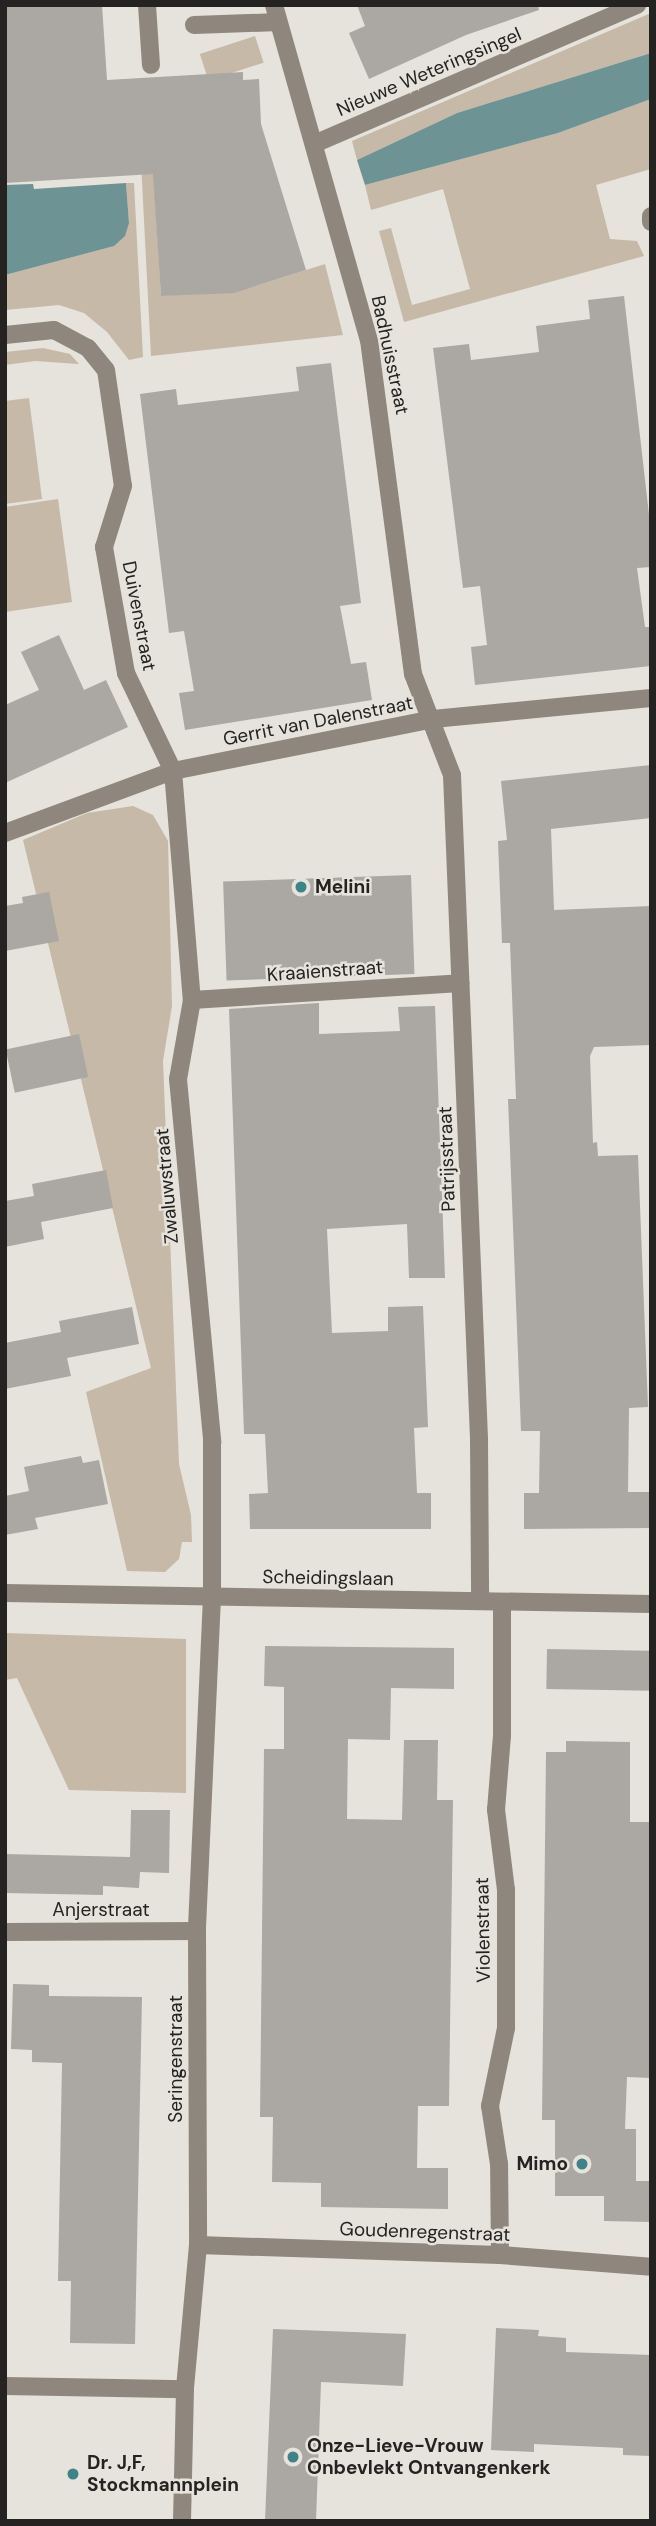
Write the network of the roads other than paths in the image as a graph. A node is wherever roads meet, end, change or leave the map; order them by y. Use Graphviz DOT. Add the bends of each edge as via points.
graph roads {
  1 [pos="147,5"];
  2 [pos="637,5"];
  3 [pos="276,14"];
  4 [pos="194,25"];
  5 [pos="151,65"];
  6 [pos="314,144"];
  7 [pos="650,216"];
  8 [pos="651,222"];
  9 [pos="5,335"];
  10 [pos="651,698"];
  11 [pos="433,719"];
  12 [pos="173,771"];
  13 [pos="5,834"];
  14 [pos="460,983"];
  15 [pos="192,1000"];
  16 [pos="5,1593"];
  17 [pos="212,1598"];
  18 [pos="480,1601"];
  19 [pos="502,1602"];
  20 [pos="651,1604"];
  21 [pos="197,1931"];
  22 [pos="5,1932"];
  23 [pos="198,2245"];
  24 [pos="500,2256"];
  25 [pos="651,2267"];
  26 [pos="5,2386"];
  27 [pos="186,2389"];
  28 [pos="182,2521"];
  1 -- 5 [label="street"];
  2 -- 6 [label="street, Nieuwe Weteringsingel"];
  3 -- 4 [label="street"];
  3 -- 6 [label="street, Badhuisstraat"];
  6 -- 11 [label="street, Badhuisstraat" via="369,340 413,674"];
  7 -- 8 [label="street"];
  9 -- 12 [label="street, Duivenstraat" via="54,330 88,348 106,370 123,486 104,547 126,673"];
  10 -- 11 [label="street, Gerrit van Dalenstraat"];
  11 -- 12 [label="street, Gerrit van Dalenstraat"];
  11 -- 14 [label="street, Patrijsstraat" via="452,775"];
  12 -- 13 [label="street, Gerrit van Dalenstraat"];
  12 -- 15 [label="street, Zwaluwstraat"];
  14 -- 15 [label="street, Kraaienstraat"];
  14 -- 18 [label="street, Patrijsstraat" via="479,1439"];
  15 -- 17 [label="street, Zwaluwstraat" via="178,1079 212,1442"];
  16 -- 17 [label="street, Scheidingslaan"];
  17 -- 18 [label="street, Scheidingslaan"];
  17 -- 21 [label="street, Seringenstraat"];
  18 -- 19 [label="street, Scheidingslaan"];
  19 -- 20 [label="street, Scheidingslaan"];
  19 -- 24 [label="street, Violenstraat" via="502,1735 496,1810 506,1890 506,2028 490,2106 499,2164"];
  21 -- 22 [label="street, Anjerstraat"];
  21 -- 23 [label="street, Seringenstraat"];
  23 -- 24 [label="street, Goudenregenstraat"];
  23 -- 27 [label="street, Seringenstraat"];
  24 -- 25 [label="street, Goudenregenstraat"];
  26 -- 27 [label="street"];
  27 -- 28 [label="street, Seringenstraat"];
}
